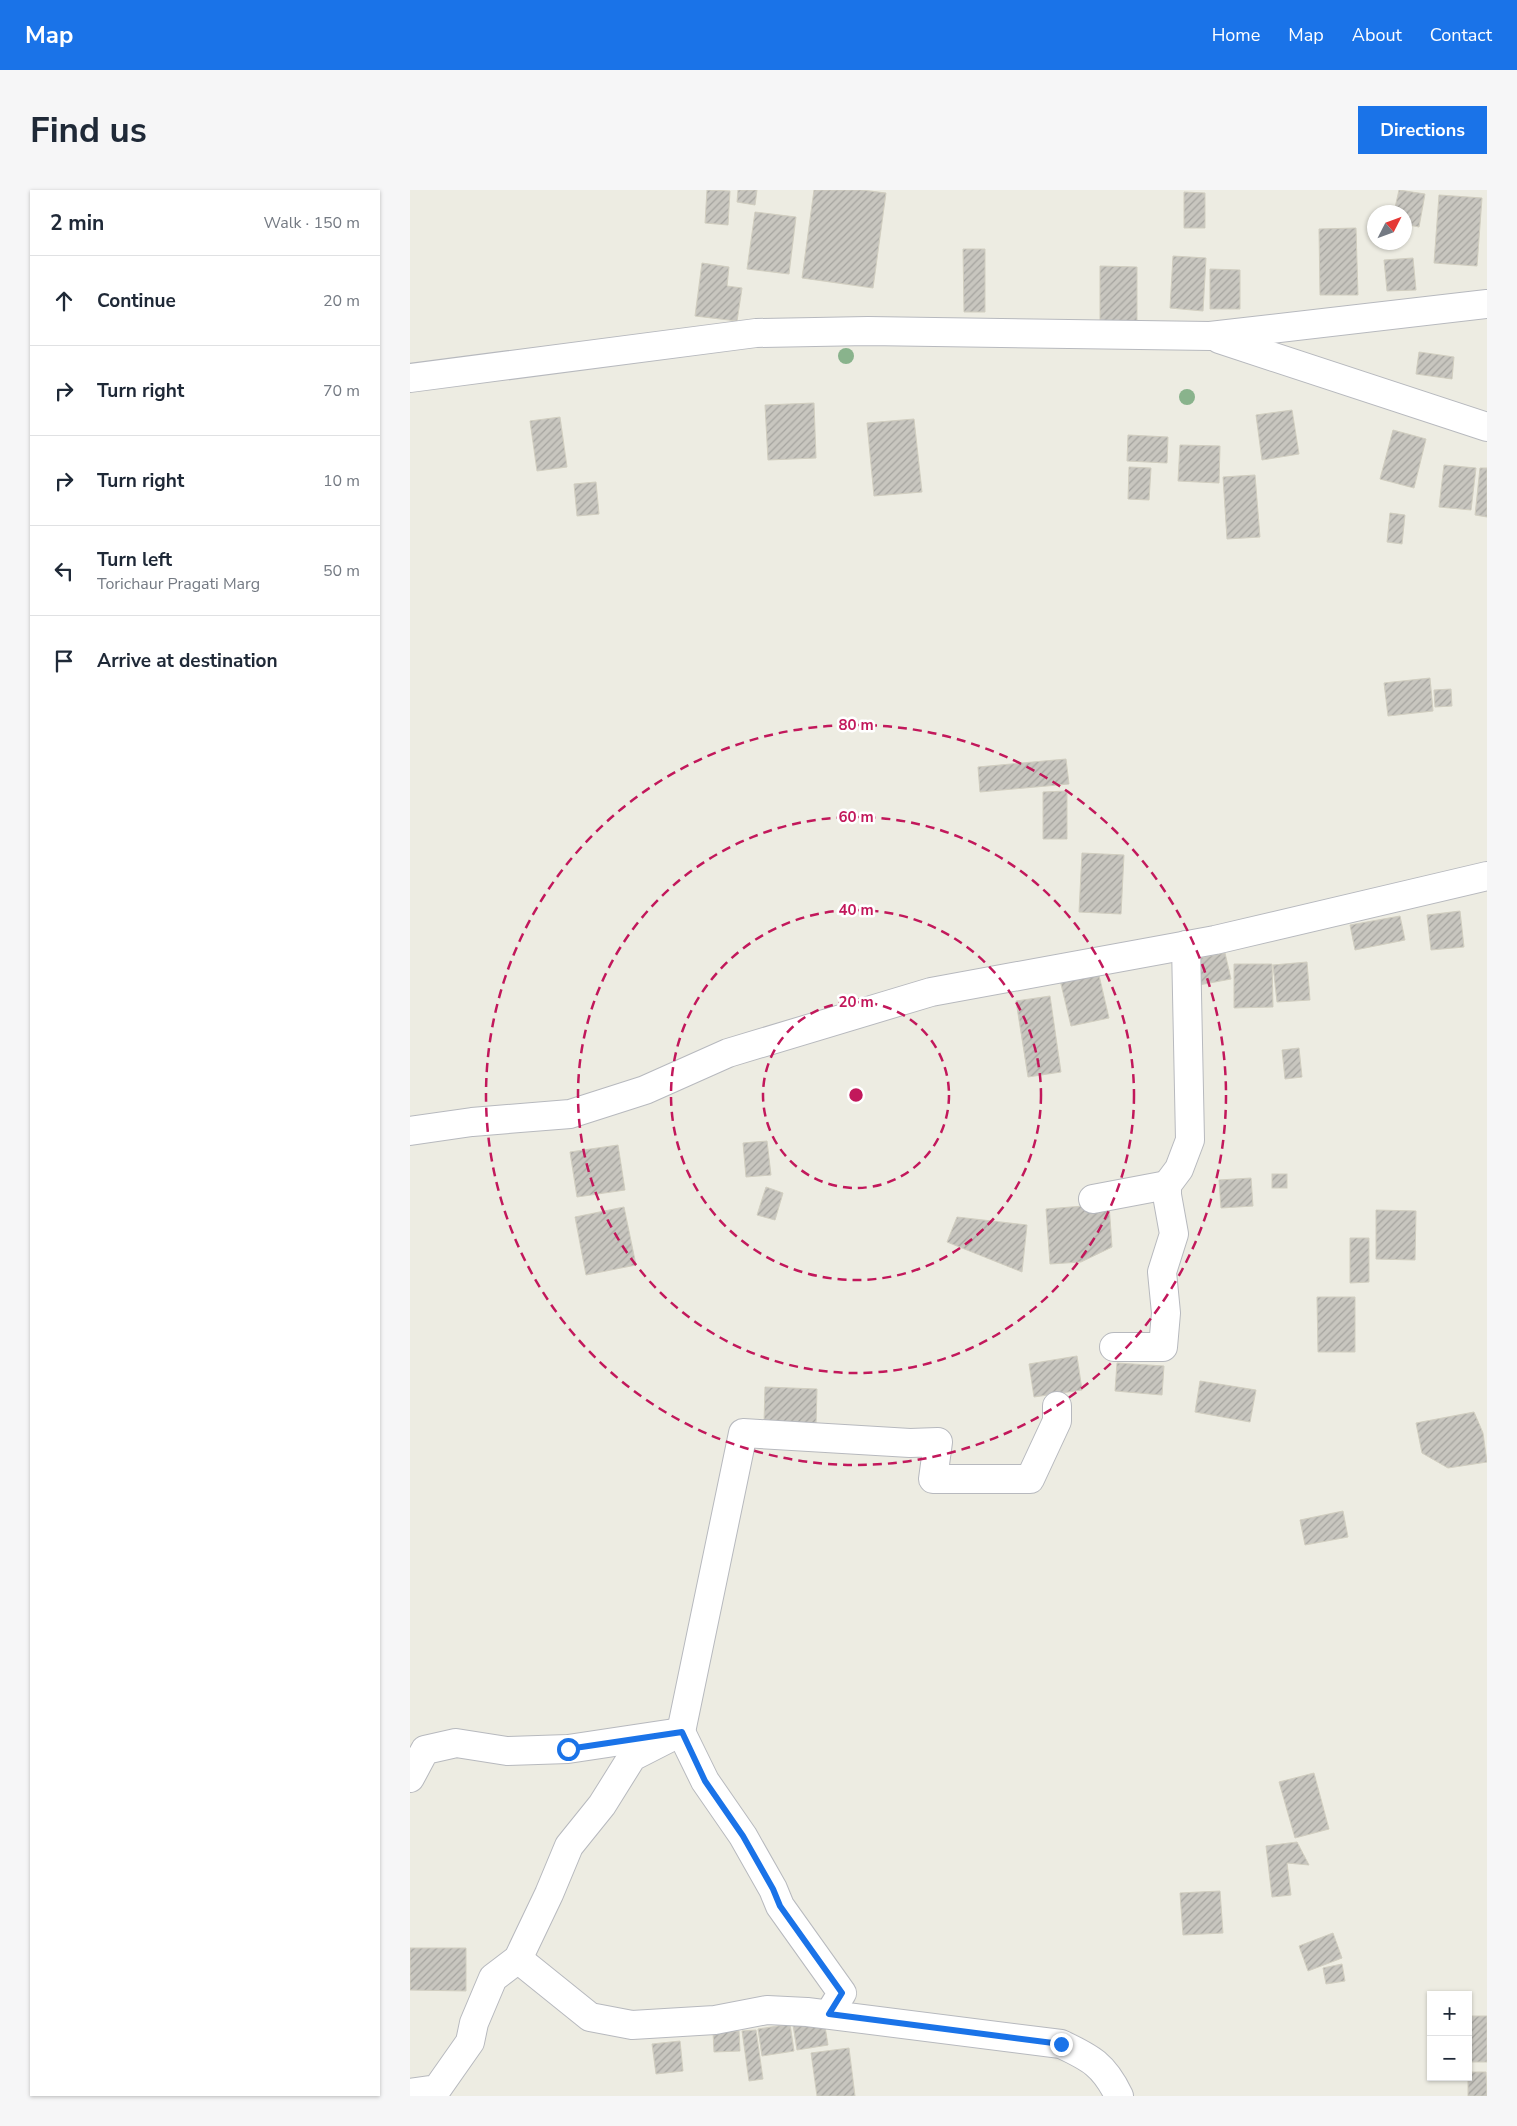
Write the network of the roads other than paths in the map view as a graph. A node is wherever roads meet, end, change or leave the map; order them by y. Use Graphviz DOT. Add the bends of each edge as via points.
graph roads {
  1 [pos="1487,304"];
  2 [pos="1210,336"];
  3 [pos="410,378"];
  4 [pos="1487,427"];
  5 [pos="1487,876"];
  6 [pos="1186,945"];
  7 [pos="410,1131"];
  8 [pos="1167,1185"];
  9 [pos="1093,1199"];
  10 [pos="1114,1347"];
  11 [pos="1056,1406"];
  12 [pos="682,1732"];
  13 [pos="410,1778"];
  14 [pos="518,1959"];
  15 [pos="829,2014"];
  16 [pos="410,2093"];
  17 [pos="1119,2096"];
  1 -- 2 [label="street"];
  2 -- 3 [label="street" via="868,331 756,333"];
  2 -- 4 [label="street"];
  5 -- 6 [label="street"];
  6 -- 7 [label="street" via="932,992 728,1053 645,1090 570,1114"];
  6 -- 8 [label="street" via="1190,1140 1179,1168"];
  8 -- 9 [label="street"];
  8 -- 10 [label="street" via="1174,1234 1162,1272 1166,1313 1163,1347"];
  11 -- 12 [label="street" via="1057,1421 1030,1479 933,1479 938,1442 743,1433"];
  12 -- 13 [label="street" via="568,1749 507,1751 456,1743 425,1750"];
  12 -- 14 [label="street" via="632,1757 602,1805 569,1846"];
  12 -- 15 [label="street" via="705,1781 743,1836 780,1906 842,1993"];
  14 -- 15 [label="street" via="590,2017 632,2025 715,2020 767,2010"];
  14 -- 16 [label="street" via="493,1978 474,2023 470,2042 437,2088"];
  15 -- 17 [label="street" via="1061,2044 1090,2058 1111,2080"];
}
